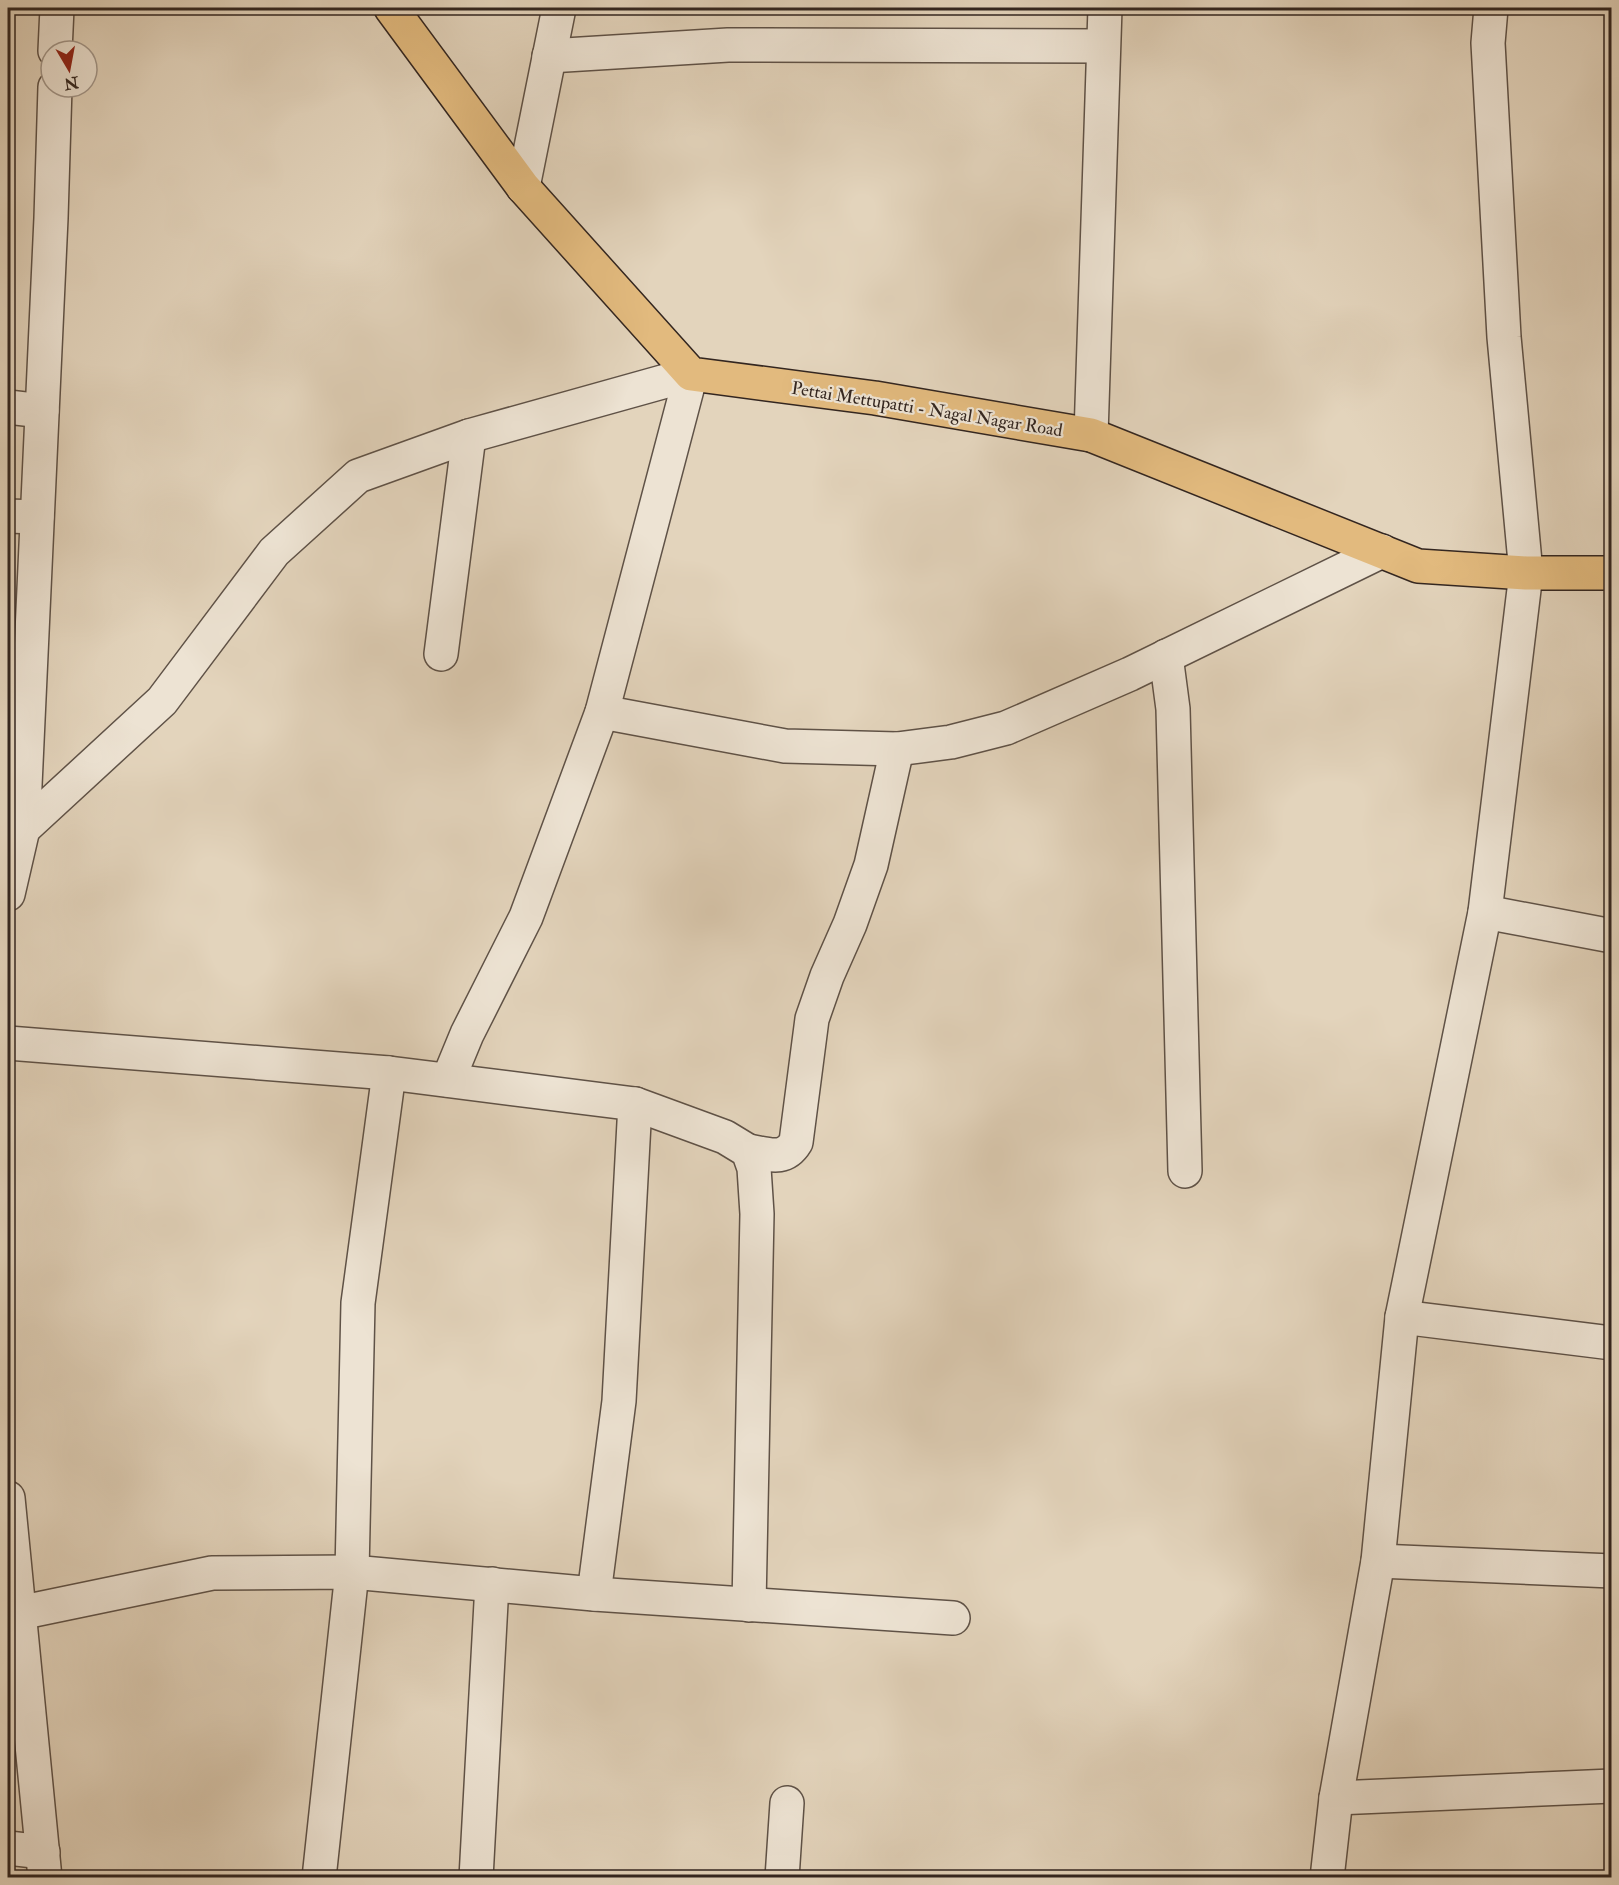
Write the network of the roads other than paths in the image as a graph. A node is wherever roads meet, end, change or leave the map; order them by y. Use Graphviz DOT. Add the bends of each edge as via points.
graph roads {
  1 [pos="57,8"];
  2 [pos="391,8"];
  3 [pos="559,8"];
  4 [pos="1105,8"];
  5 [pos="1491,8"];
  6 [pos="56,39"];
  7 [pos="1104,46"];
  8 [pos="549,56"];
  9 [pos="55,99"];
  10 [pos="523,187"];
  11 [pos="691,374"];
  12 [pos="8,407"];
  13 [pos="42,411"];
  14 [pos="1091,435"];
  15 [pos="469,436"];
  16 [pos="22,517"];
  17 [pos="1382,552"];
  18 [pos="1526,573"];
  19 [pos="1611,573"];
  20 [pos="441,654"];
  21 [pos="1166,656"];
  22 [pos="602,712"];
  23 [pos="897,749"];
  24 [pos="23,829"];
  25 [pos="9,883"];
  26 [pos="1485,912"];
  27 [pos="1611,936"];
  28 [pos="8,1043"];
  29 [pos="388,1073"];
  30 [pos="448,1080"];
  31 [pos="635,1104"];
  32 [pos="748,1151"];
  33 [pos="1185,1171"];
  34 [pos="1402,1317"];
  35 [pos="1611,1342"];
  36 [pos="8,1498"];
  37 [pos="1378,1561"];
  38 [pos="1611,1571"];
  39 [pos="351,1572"];
  40 [pos="492,1584"];
  41 [pos="594,1594"];
  42 [pos="749,1605"];
  43 [pos="19,1613"];
  44 [pos="953,1618"];
  45 [pos="15,1648"];
  46 [pos="1611,1786"];
  47 [pos="1336,1798"];
  48 [pos="787,1803"];
  49 [pos="8,1848"];
  50 [pos="44,1865"];
  51 [pos="319,1878"];
  52 [pos="476,1878"];
  53 [pos="782,1878"];
  54 [pos="1327,1878"];
  1 -- 6 [label="street"];
  2 -- 10 [label="main road"];
  3 -- 8 [label="street"];
  4 -- 7 [label="street"];
  5 -- 18 [label="street" via="1488,43 1504,337"];
  7 -- 8 [label="street" via="728,45"];
  7 -- 14 [label="street"];
  8 -- 10 [label="street"];
  9 -- 13 [label="street"];
  10 -- 11 [label="main road"];
  11 -- 14 [label="main road, Pettai Mettupatti - Nagal Nagar Road" via="875,398"];
  11 -- 15 [label="street"];
  11 -- 22 [label="street"];
  12 -- 13 [label="street"];
  13 -- 16 [label="street"];
  14 -- 17 [label="main road, Pettai Mettupatti - Nagal Nagar Road"];
  15 -- 20 [label="street"];
  15 -- 24 [label="street" via="358,476 274,552 162,702"];
  16 -- 24 [label="street"];
  17 -- 18 [label="main road, Pettai Mettupatti - Nagal Nagar Road" via="1418,566"];
  17 -- 21 [label="street"];
  18 -- 19 [label="main road, Pettai Mettupatti - Nagal Nagar Road"];
  18 -- 26 [label="street"];
  21 -- 23 [label="street" via="1006,728 951,742"];
  21 -- 33 [label="street" via="1173,709"];
  22 -- 23 [label="street" via="785,746"];
  22 -- 30 [label="street" via="526,917"];
  23 -- 32 [label="street" via="871,865 812,1019 796,1142 781,1156"];
  24 -- 25 [label="street"];
  26 -- 27 [label="street"];
  26 -- 34 [label="street"];
  28 -- 29 [label="street"];
  29 -- 30 [label="street"];
  29 -- 39 [label="street" via="357,1303"];
  30 -- 31 [label="street"];
  31 -- 32 [label="street" via="725,1137"];
  31 -- 41 [label="street" via="619,1401"];
  32 -- 42 [label="street" via="754,1168 757,1214"];
  34 -- 35 [label="street"];
  34 -- 37 [label="street"];
  36 -- 43 [label="street"];
  37 -- 38 [label="street"];
  37 -- 47 [label="street"];
  39 -- 40 [label="street"];
  39 -- 43 [label="street" via="212,1573"];
  39 -- 51 [label="street"];
  40 -- 41 [label="street"];
  40 -- 52 [label="street"];
  41 -- 42 [label="street"];
  42 -- 44 [label="street"];
  43 -- 45 [label="street"];
  45 -- 50 [label="street"];
  46 -- 47 [label="street"];
  47 -- 54 [label="street"];
  48 -- 53 [label="street"];
  49 -- 50 [label="street"];
}
